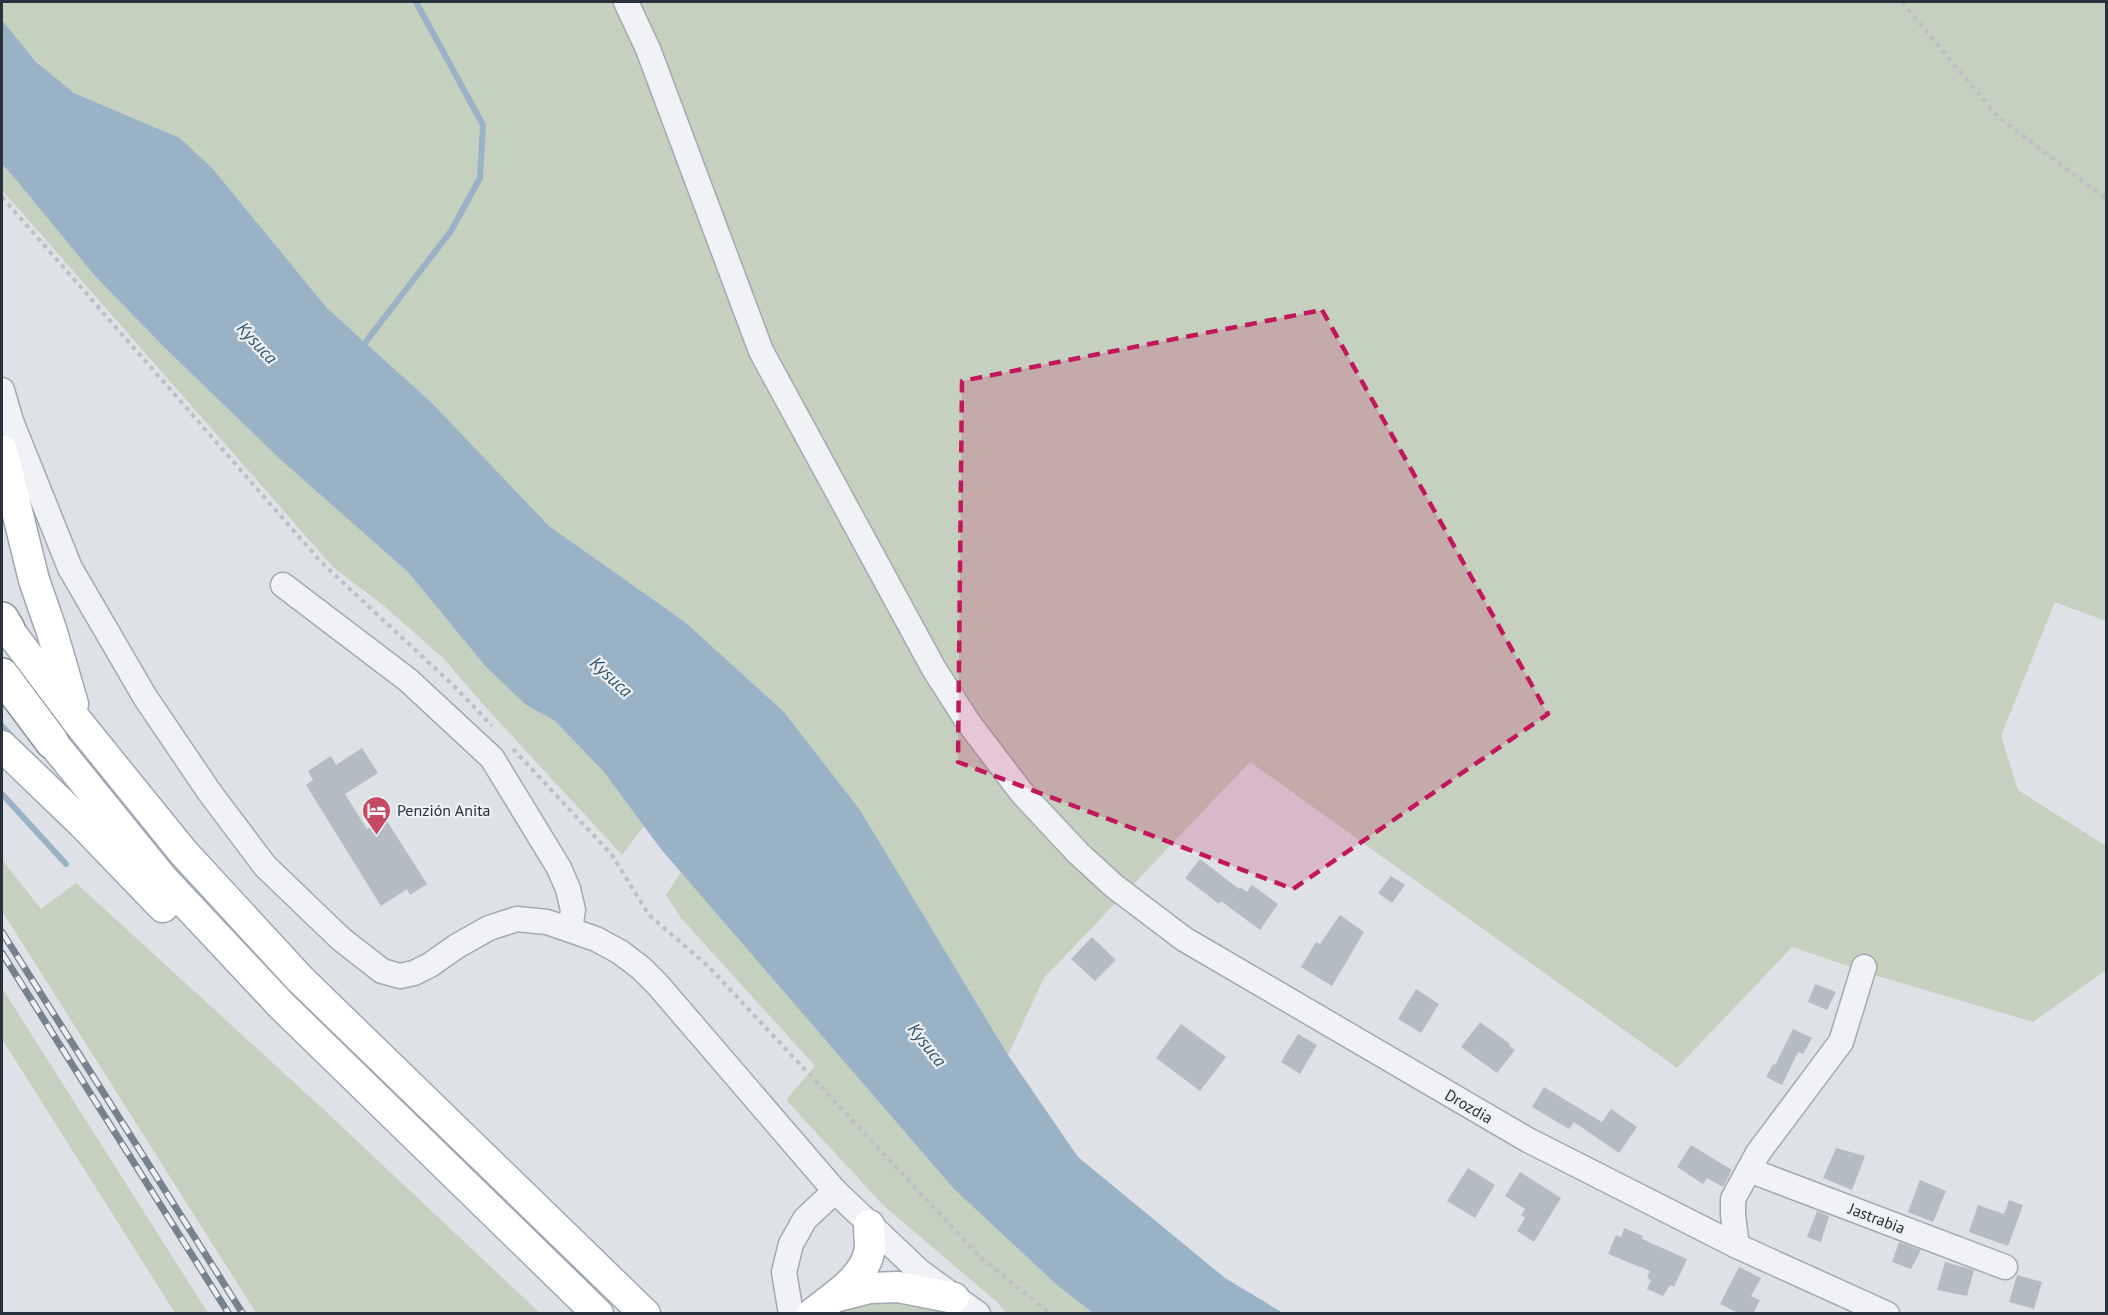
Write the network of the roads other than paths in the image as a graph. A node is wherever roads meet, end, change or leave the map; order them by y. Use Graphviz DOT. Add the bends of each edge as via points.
graph roads {
  1 [pos="626,2"];
  2 [pos="2,390"];
  3 [pos="2,450"];
  4 [pos="283,585"];
  5 [pos="5,624"];
  6 [pos="2,675"];
  7 [pos="77,721"];
  8 [pos="52,742"];
  9 [pos="2,746"];
  10 [pos="570,929"];
  11 [pos="228,949"];
  12 [pos="1864,967"];
  13 [pos="1749,1170"];
  14 [pos="835,1191"];
  15 [pos="869,1225"];
  16 [pos="1737,1246"];
  17 [pos="2004,1267"];
  18 [pos="966,1306"];
  19 [pos="802,1308"];
  20 [pos="598,1314"];
  21 [pos="645,1314"];
  22 [pos="1887,1314"];
  1 -- 16 [label="street, Drozdia" via="648,49 766,362 934,669 1022,793 1114,886 1184,939 1528,1140"];
  2 -- 10 [label="street" via="70,568 145,697 265,866 341,939 382,971 400,976 430,965 489,928 517,919"];
  3 -- 7 [label="main road" via="34,580"];
  4 -- 10 [label="street" via="408,680 492,758 559,868 573,910"];
  5 -- 7 [label="main road"];
  6 -- 8 [label="highway"];
  7 -- 21 [label="main road" via="183,852 300,979"];
  8 -- 11 [label="main road" via="162,878"];
  9 -- 11 [label="main road" via="197,943"];
  10 -- 14 [label="street" via="620,952 641,968"];
  11 -- 20 [label="main road"];
  12 -- 13 [label="street" via="1841,1042"];
  13 -- 16 [label="street" via="1733,1199"];
  13 -- 17 [label="street, Jastrabia"];
  14 -- 15 [label="street"];
  14 -- 19 [label="street" via="805,1219 791,1244 784,1272"];
  15 -- 18 [label="street" via="919,1271"];
  15 -- 19 [label="main road" via="870,1249 856,1277"];
  16 -- 22 [label="street, Drozdia"];
  18 -- 19 [label="main road" via="898,1287 870,1288"];
}
